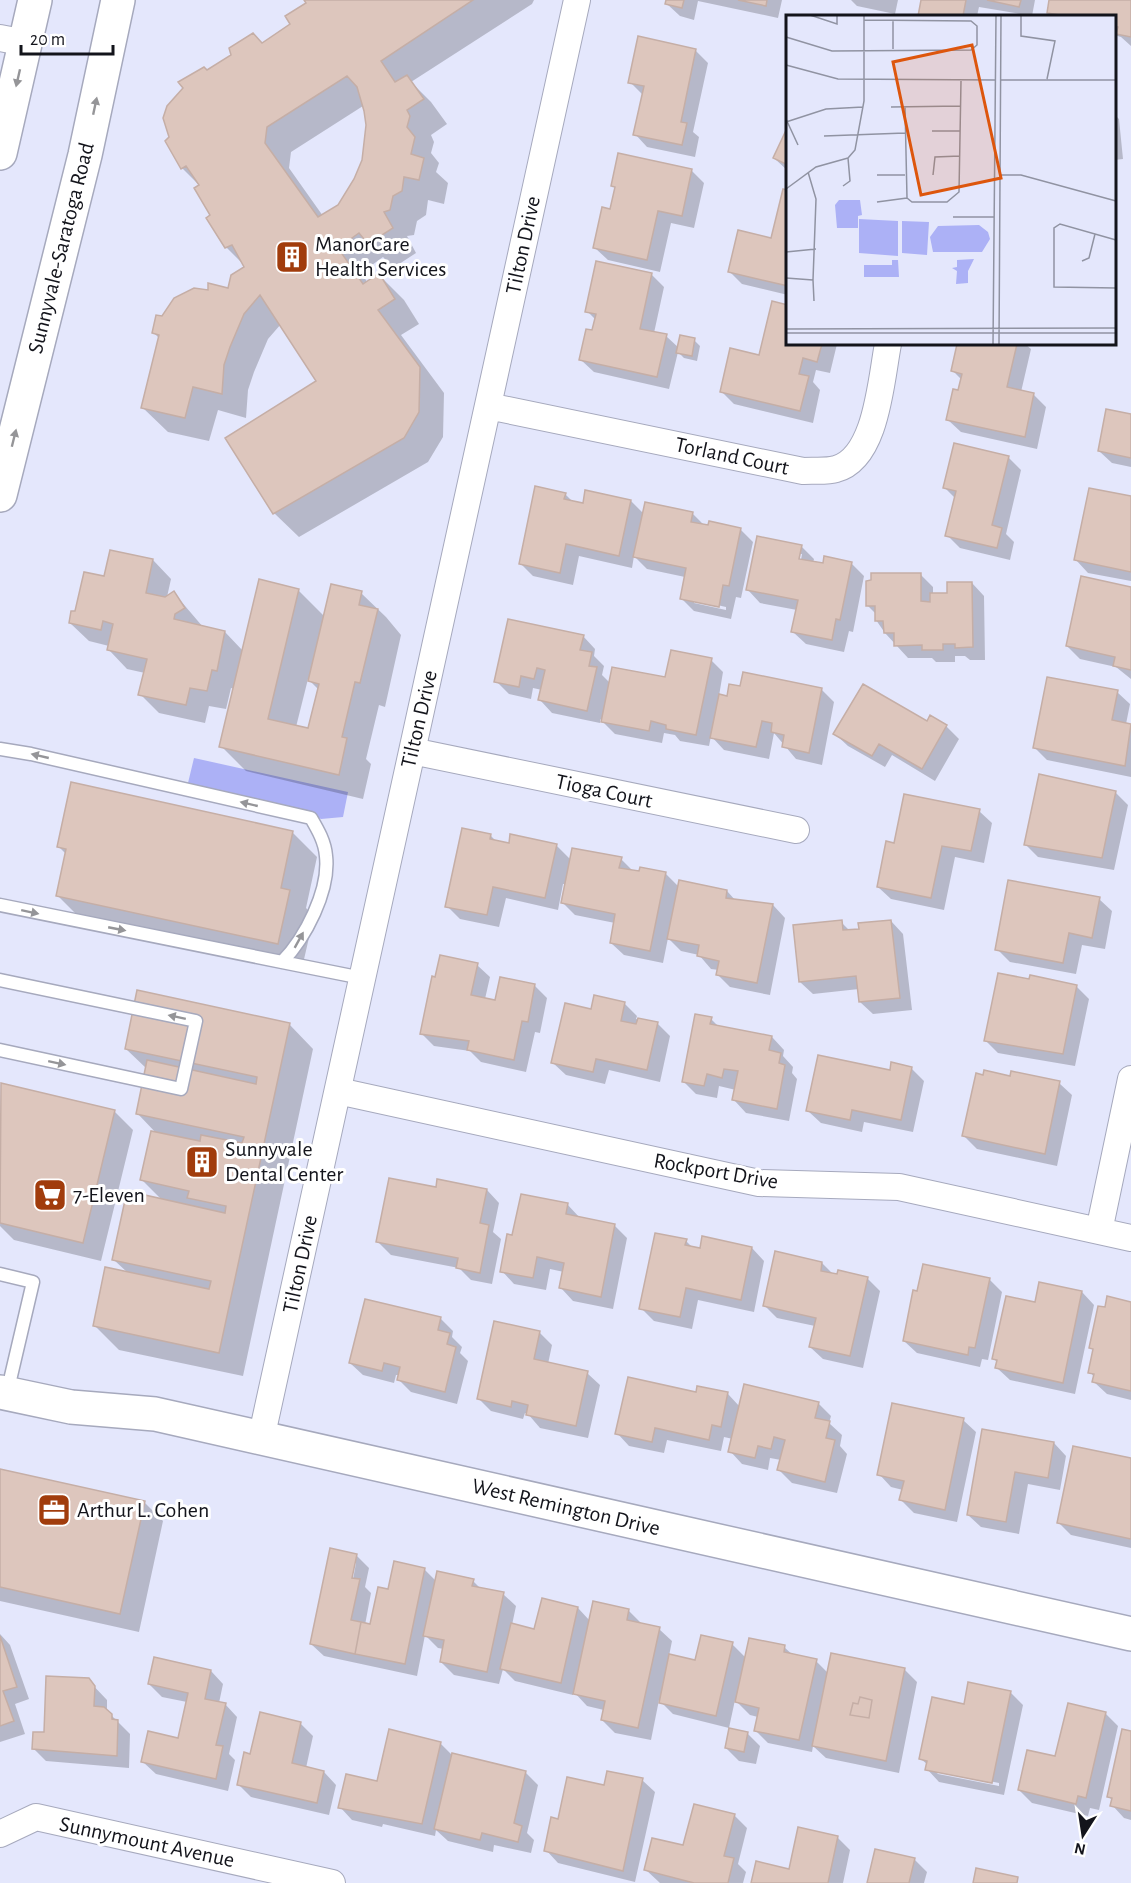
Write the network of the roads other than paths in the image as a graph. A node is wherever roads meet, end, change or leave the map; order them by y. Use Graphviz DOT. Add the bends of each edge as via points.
graph roads {
  1 [pos="35,0"];
  2 [pos="118,0"];
  3 [pos="577,0"];
  4 [pos="13,41"];
  5 [pos="0,153"];
  6 [pos="888,345"];
  7 [pos="488,406"];
  8 [pos="0,495"];
  9 [pos="0,749"];
  10 [pos="412,751"];
  11 [pos="796,830"];
  12 [pos="0,905"];
  13 [pos="282,962"];
  14 [pos="362,978"];
  15 [pos="0,980"];
  16 [pos="0,1050"];
  17 [pos="1131,1079"];
  18 [pos="338,1091"];
  19 [pos="1099,1232"];
  20 [pos="1131,1238"];
  21 [pos="0,1274"];
  22 [pos="3,1393"];
  23 [pos="261,1439"];
  24 [pos="1131,1634"];
  25 [pos="0,1834"];
  26 [pos="332,1883"];
  1 -- 4 [label="street"];
  8 -- 2 [label="street, Sunnyvale-Saratoga Road, one-way" via="85,155"];
  3 -- 7 [label="street, Tilton Drive"];
  4 -- 5 [label="street, one-way"];
  6 -- 7 [label="street, Torland Court" via="870,430 860,454 836,470 803,471"];
  7 -- 10 [label="street, Tilton Drive"];
  13 -- 9 [label="lane, one-way" via="296,947 323,887 327,857 310,818"];
  10 -- 11 [label="street, Tioga Court"];
  10 -- 14 [label="street, Tilton Drive"];
  12 -- 13 [label="lane, one-way"];
  13 -- 14 [label="lane"];
  14 -- 18 [label="street, Tilton Drive"];
  16 -- 15 [label="lane, one-way" via="181,1089 196,1021"];
  17 -- 19 [label="street"];
  18 -- 19 [label="street, Rockport Drive" via="759,1183 899,1187"];
  18 -- 23 [label="street, Tilton Drive"];
  19 -- 20 [label="street, Rockport Drive"];
  21 -- 22 [label="lane" via="33,1282"];
  22 -- 23 [label="street, West Remington Drive" via="71,1407 155,1414"];
  23 -- 24 [label="street, West Remington Drive"];
  25 -- 26 [label="street, Sunnymount Avenue" via="36,1817"];
}
